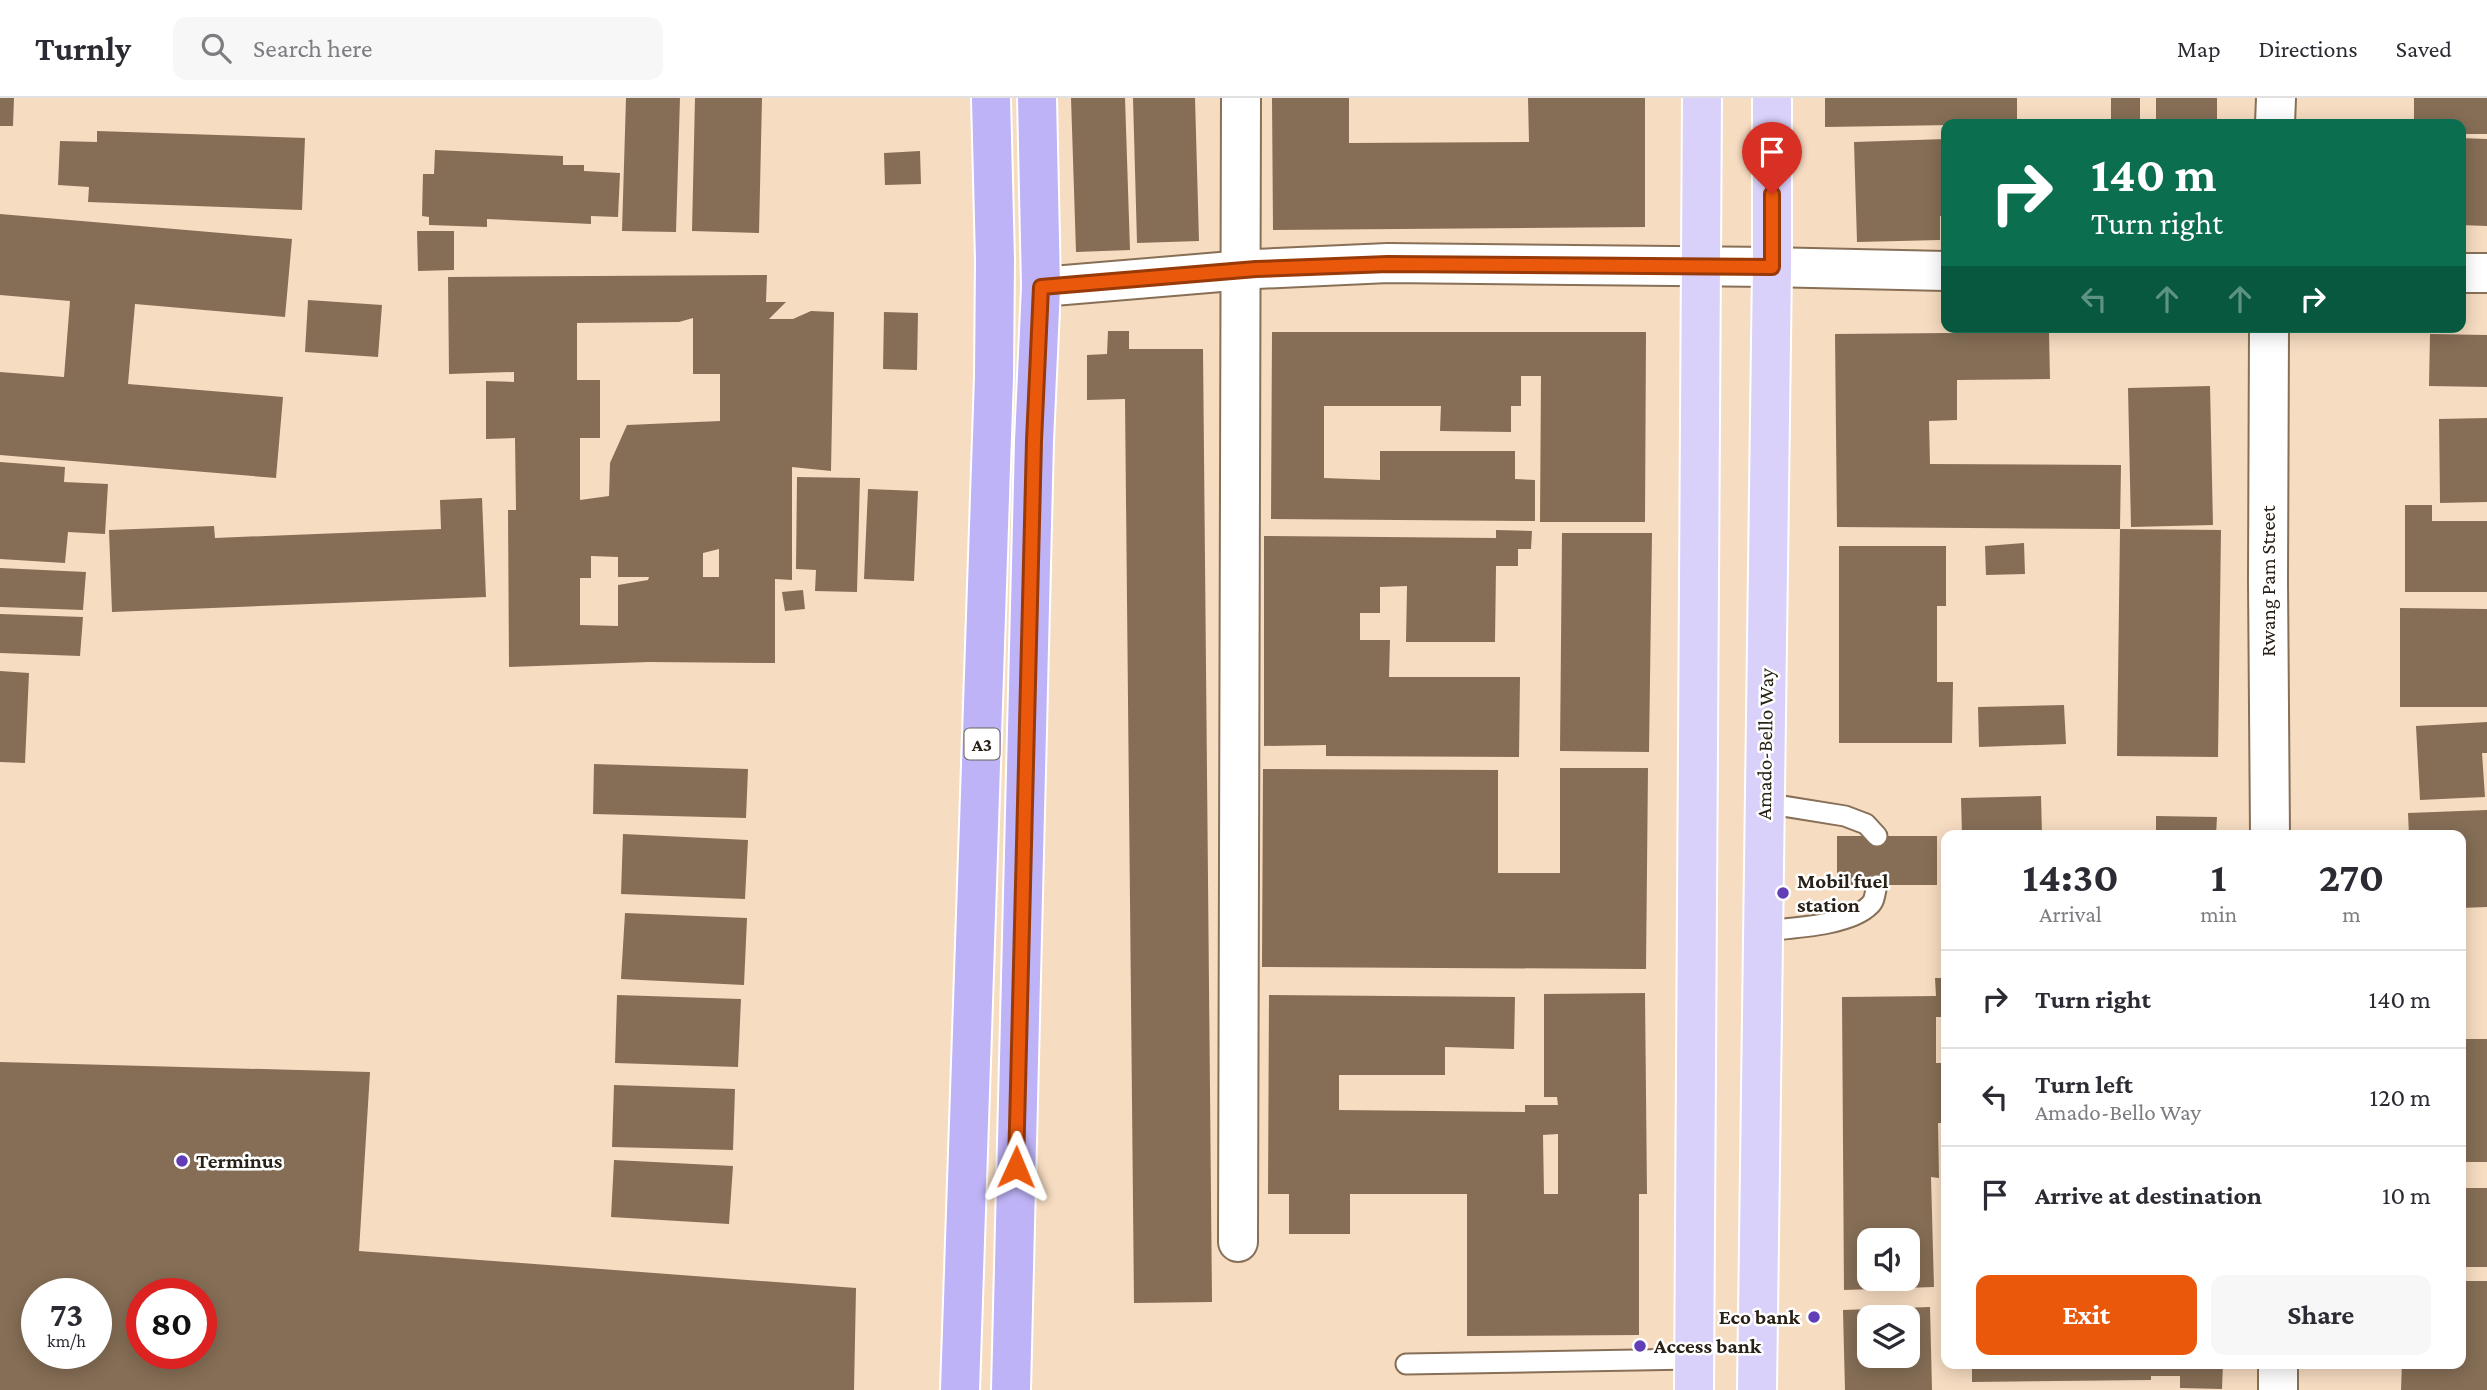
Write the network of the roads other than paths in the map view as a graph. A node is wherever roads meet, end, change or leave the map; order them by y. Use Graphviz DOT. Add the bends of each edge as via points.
graph roads {
  1 [pos="991,98"];
  2 [pos="1037,98"];
  3 [pos="1241,98"];
  4 [pos="1702,98"];
  5 [pos="1772,98"];
  6 [pos="2276,98"];
  7 [pos="2276,119"];
  8 [pos="1701,266"];
  9 [pos="1772,267"];
  10 [pos="1240,271"];
  11 [pos="1941,271"];
  12 [pos="2466,273"];
  13 [pos="2487,273"];
  14 [pos="1041,287"];
  15 [pos="2269,333"];
  16 [pos="1764,803"];
  17 [pos="2270,830"];
  18 [pos="1877,836"];
  19 [pos="1877,885"];
  20 [pos="1762,931"];
  21 [pos="1238,1242"];
  22 [pos="1406,1364"];
  23 [pos="2278,1369"];
  24 [pos="1694,1375"];
  25 [pos="960,1390"];
  26 [pos="1011,1390"];
  27 [pos="1757,1390"];
  28 [pos="2278,1390"];
  1 -- 25 [label="highway, A3" via="994,377"];
  2 -- 14 [label="highway, A3"];
  3 -- 10 [label="street"];
  4 -- 8 [label="main road"];
  5 -- 9 [label="main road, Amado-Bello Way"];
  6 -- 7 [label="street"];
  8 -- 9 [label="street"];
  8 -- 10 [label="street" via="1388,264"];
  8 -- 24 [label="main road"];
  9 -- 11 [label="street"];
  9 -- 16 [label="main road, Amado-Bello Way"];
  10 -- 14 [label="street"];
  10 -- 21 [label="street"];
  12 -- 13 [label="street"];
  14 -- 26 [label="highway, A3"];
  15 -- 17 [label="street, Rwang Pam Street"];
  16 -- 18 [label="lane" via="1845,816 1867,824"];
  16 -- 20 [label="main road, Amado-Bello Way"];
  19 -- 20 [label="lane" via="1872,904 1832,923"];
  20 -- 27 [label="main road, Amado-Bello Way"];
  22 -- 24 [label="lane"];
  23 -- 28 [label="street"];
}
